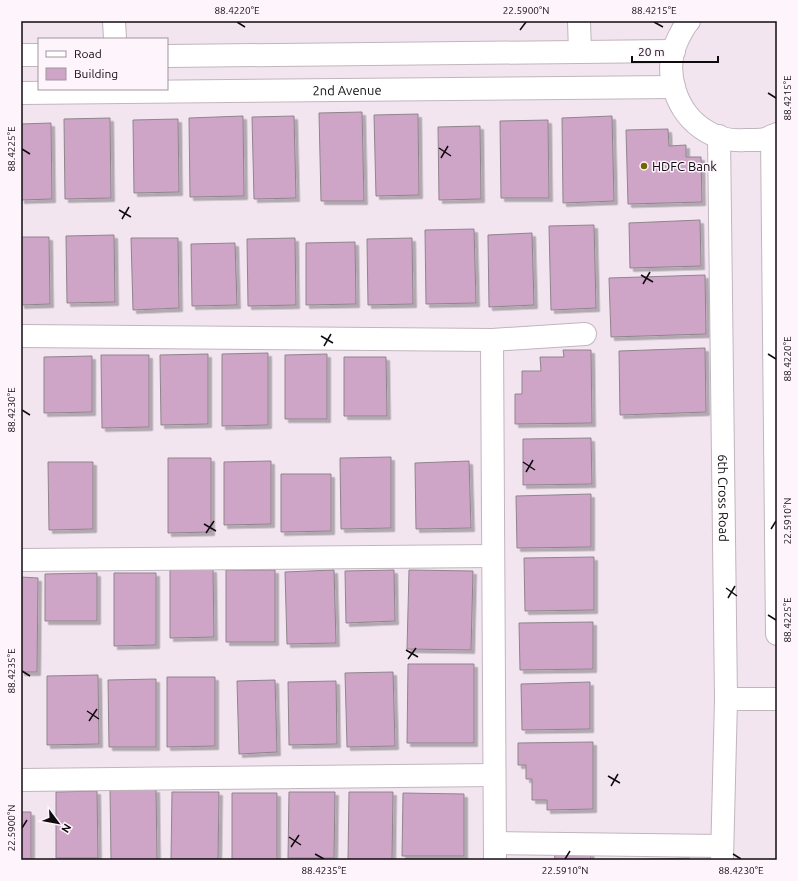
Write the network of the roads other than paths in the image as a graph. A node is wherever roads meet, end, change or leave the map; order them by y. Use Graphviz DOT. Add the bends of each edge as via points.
graph roads {
  1 [pos="114,21"];
  2 [pos="579,21"];
  3 [pos="689,21"];
  4 [pos="115,38"];
  5 [pos="674,51"];
  6 [pos="580,52"];
  7 [pos="21,55"];
  8 [pos="38,56"];
  9 [pos="168,56"];
  10 [pos="674,87"];
  11 [pos="21,93"];
  12 [pos="775,135"];
  13 [pos="719,136"];
  14 [pos="775,317"];
  15 [pos="585,334"];
  16 [pos="21,336"];
  17 [pos="492,340"];
  18 [pos="493,556"];
  19 [pos="21,560"];
  20 [pos="777,634"];
  21 [pos="726,699"];
  22 [pos="777,699"];
  23 [pos="494,775"];
  24 [pos="21,780"];
  25 [pos="495,851"];
  26 [pos="722,853"];
  1 -- 4 [label="street"];
  2 -- 6 [label="street"];
  3 -- 5 [label="street"];
  5 -- 6 [label="street"];
  5 -- 10 [label="street" via="671,68"];
  6 -- 9 [label="street"];
  7 -- 8 [label="street"];
  10 -- 11 [label="street, 2nd Avenue"];
  10 -- 13 [label="street" via="687,115 706,131"];
  12 -- 13 [label="street" via="765,140 732,141"];
  12 -- 14 [label="street"];
  13 -- 21 [label="street, 6th Cross Road"];
  14 -- 20 [label="street"];
  15 -- 17 [label="street"];
  16 -- 17 [label="street"];
  17 -- 18 [label="street"];
  18 -- 19 [label="street"];
  18 -- 23 [label="street"];
  21 -- 22 [label="street"];
  21 -- 26 [label="street, 6th Cross Road"];
  23 -- 24 [label="street"];
  23 -- 25 [label="street"];
  25 -- 26 [label="street"];
}
